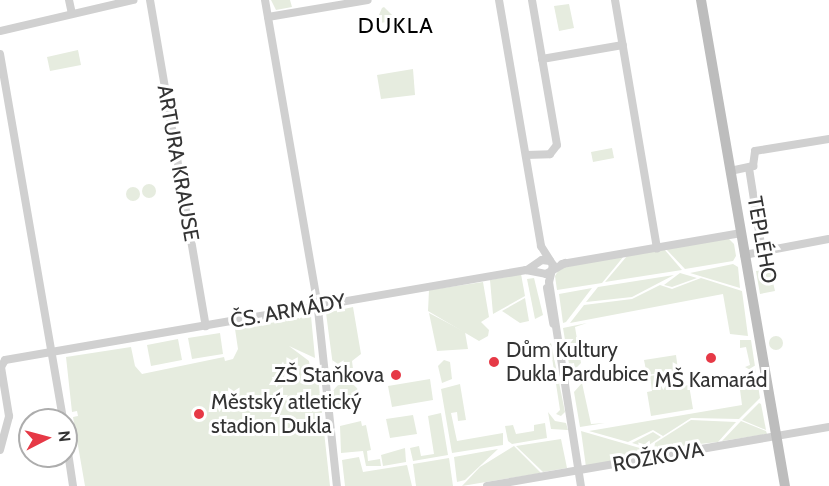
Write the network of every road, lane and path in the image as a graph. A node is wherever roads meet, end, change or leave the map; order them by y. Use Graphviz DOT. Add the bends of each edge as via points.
graph roads {
  1 [pos="69,0"];
  2 [pos="132,0"];
  3 [pos="150,0"];
  4 [pos="265,0"];
  5 [pos="368,0"];
  6 [pos="499,0"];
  7 [pos="532,0"];
  8 [pos="615,0"];
  9 [pos="701,0"];
  10 [pos="327,3"];
  11 [pos="72,14"];
  12 [pos="268,17"];
  13 [pos="0,31"];
  14 [pos="623,45"];
  15 [pos="0,54"];
  16 [pos="542,58"];
  17 [pos="829,139"];
  18 [pos="526,155"];
  19 [pos="749,168"];
  20 [pos="730,171"];
  21 [pos="741,234"];
  22 [pos="827,240"];
  23 [pos="542,246"];
  24 [pos="657,248"];
  25 [pos="762,251"];
  26 [pos="744,255"];
  27 [pos="549,260"];
  28 [pos="538,262"];
  29 [pos="565,263"];
  30 [pos="525,270"];
  31 [pos="551,271"];
  32 [pos="540,273"];
  33 [pos="317,305"];
  34 [pos="206,326"];
  35 [pos="557,339"];
  36 [pos="51,352"];
  37 [pos="61,408"];
  38 [pos="829,427"];
  39 [pos="776,437"];
  40 [pos="0,450"];
  41 [pos="71,468"];
  42 [pos="579,471"];
  43 [pos="74,486"];
  44 [pos="338,486"];
  45 [pos="487,486"];
  46 [pos="581,486"];
  47 [pos="785,486"];
  1 -- 11 [label="street"];
  2 -- 11 [label="street"];
  3 -- 34 [label="street, ARTURA KRAUSE"];
  4 -- 12 [label="street"];
  5 -- 10 [label="street"];
  6 -- 18 [label="street"];
  7 -- 16 [label="street"];
  8 -- 14 [label="street"];
  9 -- 20 [label="main road, TEPLÉHO"];
  10 -- 12 [label="street"];
  11 -- 13 [label="street"];
  12 -- 33 [label="street"];
  14 -- 16 [label="street"];
  14 -- 24 [label="street"];
  15 -- 36 [label="street"];
  16 -- 18 [label="street" via="557,145 550,154"];
  17 -- 19 [label="street" via="754,152 754,165"];
  18 -- 23 [label="street"];
  19 -- 20 [label="street"];
  19 -- 25 [label="street"];
  20 -- 21 [label="main road, TEPLÉHO"];
  21 -- 24 [label="street, ČS. ARMÁDY"];
  21 -- 26 [label="main road, TEPLÉHO"];
  22 -- 25 [label="street"];
  23 -- 27 [label="street"];
  23 -- 28 [label="street"];
  24 -- 29 [label="street, ČS. ARMÁDY"];
  25 -- 26 [label="street"];
  26 -- 39 [label="main road, TEPLÉHO"];
  27 -- 28 [label="street, ČS. ARMÁDY"];
  27 -- 29 [label="street, ČS. ARMÁDY"];
  27 -- 31 [label="street"];
  28 -- 30 [label="street, ČS. ARMÁDY"];
  28 -- 32 [label="street"];
  29 -- 31 [label="street, ČS. ARMÁDY"];
  30 -- 32 [label="street, ČS. ARMÁDY"];
  30 -- 33 [label="street, ČS. ARMÁDY"];
  31 -- 32 [label="street, ČS. ARMÁDY"];
  31 -- 35 [label="street"];
  32 -- 35 [label="street" via="546,281"];
  33 -- 34 [label="street, ČS. ARMÁDY"];
  33 -- 44 [label="street"];
  34 -- 36 [label="street, ČS. ARMÁDY"];
  35 -- 42 [label="street"];
  36 -- 37 [label="street"];
  36 -- 40 [label="street, ČS. ARMÁDY" via="8,359 1,364 9,416"];
  38 -- 39 [label="street, ROŽKOVA"];
  39 -- 42 [label="street, ROŽKOVA"];
  39 -- 47 [label="main road, TEPLÉHO"];
  41 -- 43 [label="street"];
  42 -- 45 [label="street, ROŽKOVA"];
  42 -- 46 [label="street"];
}
